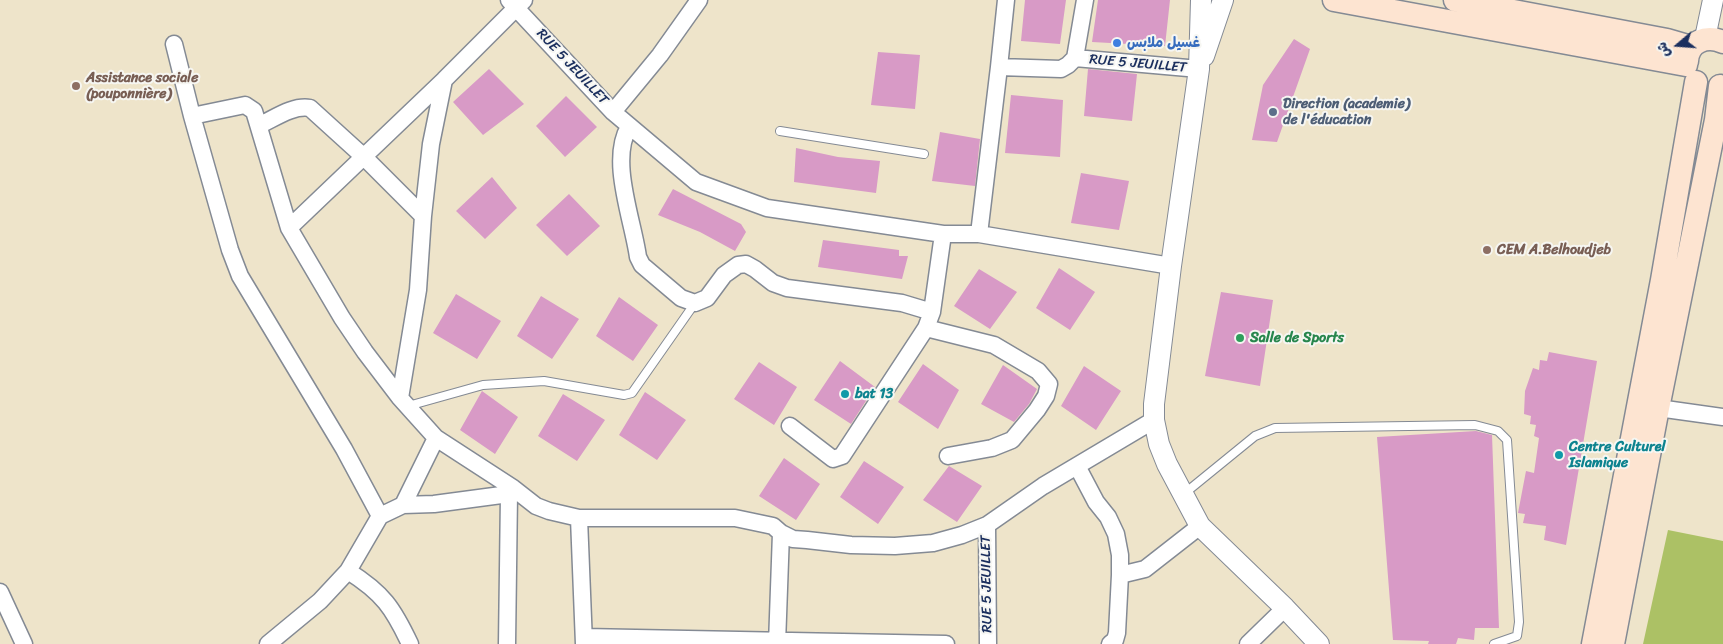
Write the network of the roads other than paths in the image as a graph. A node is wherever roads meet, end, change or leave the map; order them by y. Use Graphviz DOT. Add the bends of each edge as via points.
graph roads {
  1 [pos="699,0"];
  2 [pos="1006,0"];
  3 [pos="1085,0"];
  4 [pos="1200,0"];
  5 [pos="1224,0"];
  6 [pos="1334,0"];
  7 [pos="1455,0"];
  8 [pos="1713,0"];
  9 [pos="516,3"];
  10 [pos="174,44"];
  11 [pos="1700,55"];
  12 [pos="1074,58"];
  13 [pos="999,67"];
  14 [pos="1199,70"];
  15 [pos="444,80"];
  16 [pos="1722,85"];
  17 [pos="613,112"];
  18 [pos="192,116"];
  19 [pos="1719,121"];
  20 [pos="260,125"];
  21 [pos="629,126"];
  22 [pos="780,131"];
  23 [pos="924,154"];
  24 [pos="364,157"];
  25 [pos="423,216"];
  26 [pos="289,228"];
  27 [pos="943,234"];
  28 [pos="978,234"];
  29 [pos="1171,266"];
  30 [pos="695,303"];
  31 [pos="932,312"];
  32 [pos="926,328"];
  33 [pos="404,402"];
  34 [pos="1658,408"];
  35 [pos="1723,418"];
  36 [pos="1154,420"];
  37 [pos="790,426"];
  38 [pos="436,438"];
  39 [pos="948,456"];
  40 [pos="1077,466"];
  41 [pos="511,491"];
  42 [pos="1183,495"];
  43 [pos="403,505"];
  44 [pos="380,516"];
  45 [pos="579,518"];
  46 [pos="987,525"];
  47 [pos="1200,526"];
  48 [pos="781,533"];
  49 [pos="348,571"];
  50 [pos="1120,575"];
  51 [pos="0,592"];
  52 [pos="1285,608"];
  53 [pos="584,641"];
  54 [pos="777,642"];
  55 [pos="24,644"];
  56 [pos="268,644"];
  57 [pos="410,644"];
  58 [pos="508,644"];
  59 [pos="946,644"];
  60 [pos="988,644"];
  61 [pos="1110,644"];
  62 [pos="1248,644"];
  63 [pos="1319,644"];
  64 [pos="1494,644"];
  65 [pos="1594,644"];
  66 [pos="1613,644"];
  1 -- 17 [label="street, RUE 5 JEUILLET"];
  2 -- 13 [label="street"];
  3 -- 12 [label="street, RUE 5 JEUILLET"];
  4 -- 14 [label="street"];
  5 -- 14 [label="street"];
  6 -- 11 [label="main road"];
  7 -- 11 [label="main road" via="1667,40"];
  8 -- 11 [label="street"];
  9 -- 15 [label="street"];
  9 -- 17 [label="street, RUE 5 JEUILLET"];
  10 -- 18 [label="street"];
  11 -- 16 [label="main road" via="1703,86"];
  11 -- 65 [label="main road"];
  12 -- 13 [label="street" via="1061,69"];
  12 -- 14 [label="street, RUE 5 JEUILLET"];
  13 -- 28 [label="street"];
  14 -- 29 [label="street"];
  15 -- 24 [label="street"];
  15 -- 25 [label="street" via="431,144"];
  16 -- 19 [label="main road"];
  17 -- 21 [label="street"];
  18 -- 20 [label="street" via="245,105 254,111"];
  18 -- 44 [label="street" via="240,276 344,449"];
  19 -- 34 [label="main road"];
  20 -- 24 [label="street" via="295,109 310,108"];
  20 -- 26 [label="street"];
  21 -- 27 [label="street" via="696,182 767,208"];
  21 -- 30 [label="street" via="624,135 620,167 638,257 642,265 680,298"];
  22 -- 23 [label="lane"];
  24 -- 25 [label="street"];
  24 -- 26 [label="street"];
  25 -- 33 [label="street" via="418,290"];
  26 -- 33 [label="street" via="342,318"];
  27 -- 28 [label="street"];
  27 -- 31 [label="street"];
  28 -- 29 [label="street"];
  29 -- 36 [label="street"];
  30 -- 31 [label="street" via="707,298 724,275 738,265 746,264 787,288 902,302"];
  30 -- 33 [label="lane" via="632,393 624,395 544,381 482,385"];
  31 -- 32 [label="street"];
  32 -- 37 [label="street" via="842,456 833,459"];
  32 -- 39 [label="street" via="994,345 1038,371 1049,384 1037,410 1012,440 992,448"];
  33 -- 38 [label="street"];
  34 -- 35 [label="street"];
  34 -- 66 [label="main road"];
  36 -- 40 [label="street"];
  36 -- 42 [label="street" via="1159,444"];
  38 -- 41 [label="street"];
  38 -- 43 [label="street"];
  40 -- 46 [label="street"];
  40 -- 50 [label="street" via="1116,534"];
  41 -- 43 [label="street" via="434,504"];
  41 -- 45 [label="street" via="536,506"];
  41 -- 58 [label="street"];
  42 -- 47 [label="street"];
  42 -- 64 [label="lane" via="1255,436 1275,428 1475,425 1498,431 1506,440 1519,622 1517,636"];
  43 -- 44 [label="street"];
  44 -- 49 [label="street"];
  45 -- 48 [label="street" via="735,518 773,526"];
  45 -- 53 [label="street"];
  46 -- 48 [label="street" via="933,543 895,546 793,539"];
  46 -- 60 [label="street, RUE 5 JEUILLET"];
  47 -- 50 [label="street" via="1145,569"];
  47 -- 52 [label="street"];
  48 -- 54 [label="street"];
  49 -- 56 [label="street" via="320,602"];
  49 -- 57 [label="street" via="383,598 399,620"];
  50 -- 61 [label="street" via="1117,633"];
  51 -- 55 [label="street"];
  52 -- 62 [label="street"];
  52 -- 63 [label="street"];
  53 -- 54 [label="street"];
  54 -- 59 [label="street"];
}
